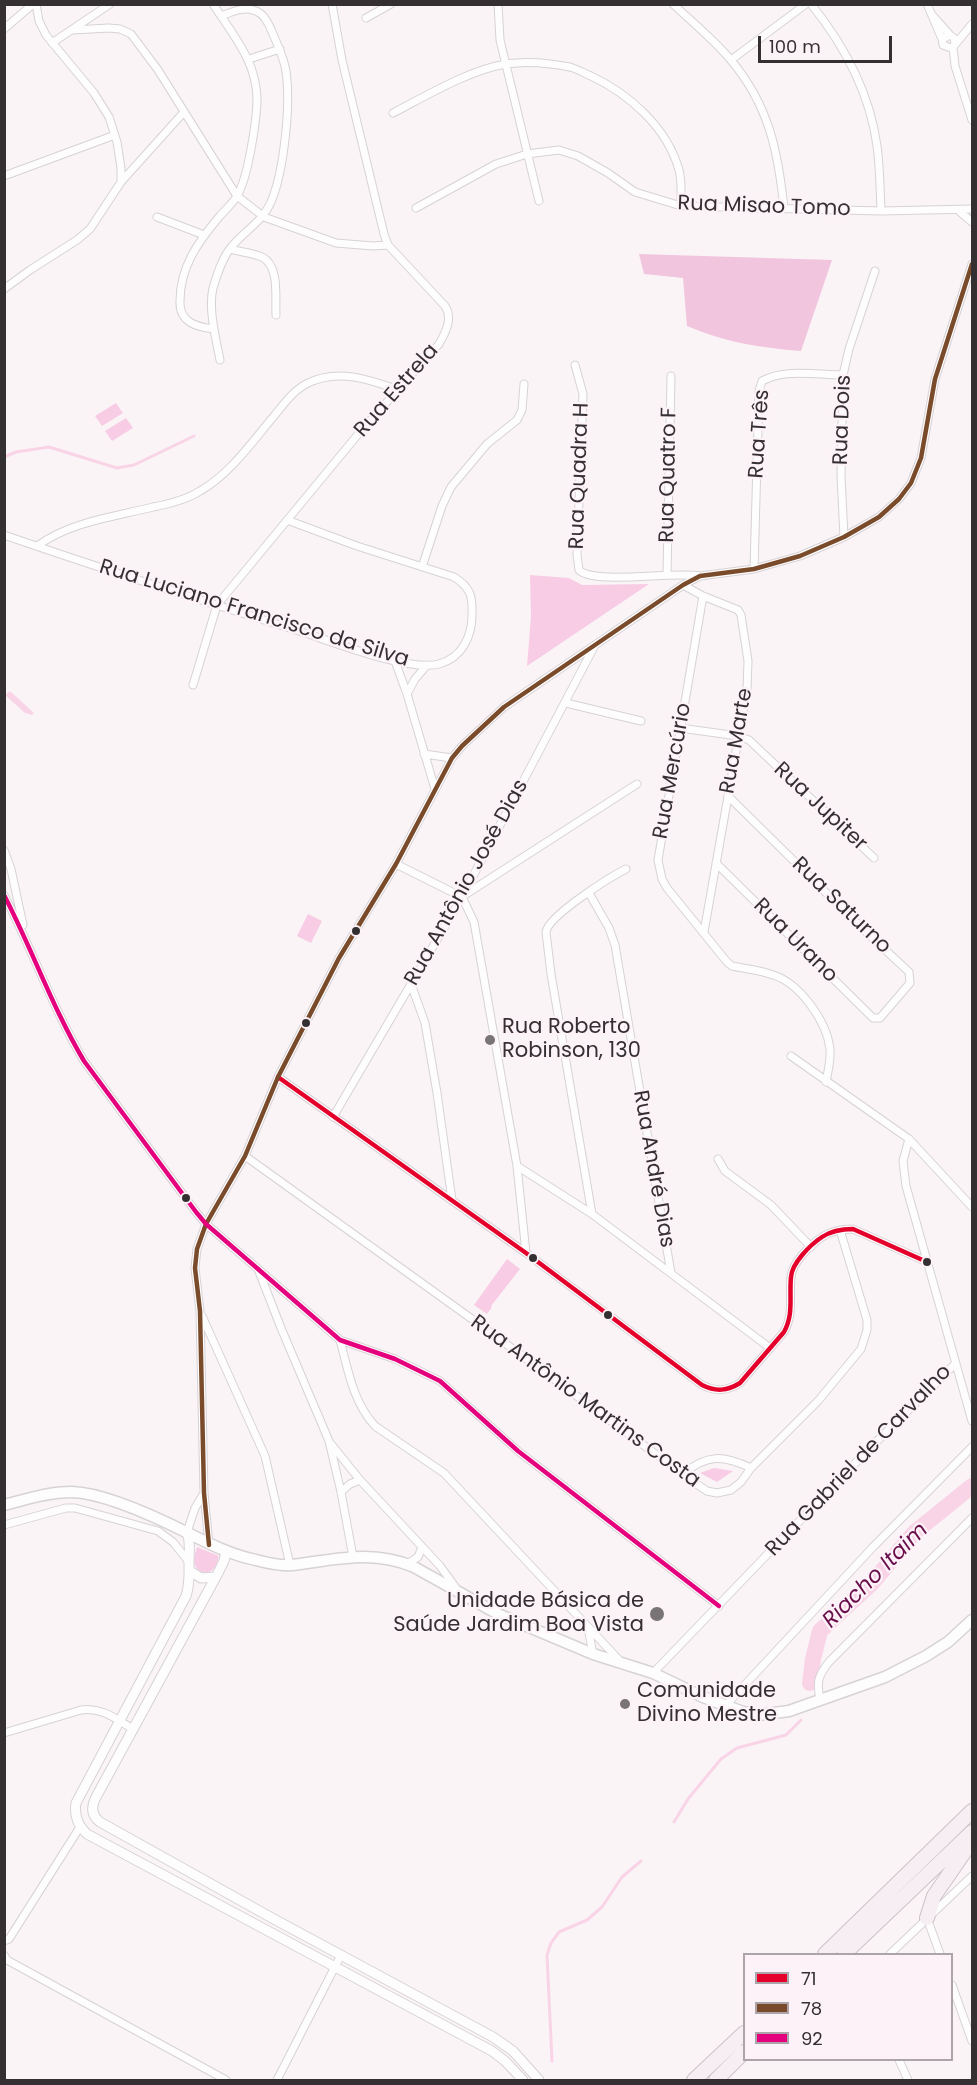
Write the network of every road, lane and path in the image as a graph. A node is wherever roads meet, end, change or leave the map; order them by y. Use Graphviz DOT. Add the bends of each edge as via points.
graph roads {
  1 [pos="34,4"];
  2 [pos="110,4"];
  3 [pos="213,4"];
  4 [pos="332,4"];
  5 [pos="391,4"];
  6 [pos="498,4"];
  7 [pos="673,4"];
  8 [pos="806,4"];
  9 [pos="812,4"];
  10 [pos="927,4"];
  11 [pos="932,15"];
  12 [pos="221,16"];
  13 [pos="366,18"];
  14 [pos="972,24"];
  15 [pos="4,29"];
  16 [pos="73,30"];
  17 [pos="951,35"];
  18 [pos="942,39"];
  19 [pos="52,44"];
  20 [pos="954,45"];
  21 [pos="945,47"];
  22 [pos="280,49"];
  23 [pos="249,59"];
  24 [pos="731,60"];
  25 [pos="506,64"];
  26 [pos="955,66"];
  27 [pos="184,112"];
  28 [pos="393,113"];
  29 [pos="972,120"];
  30 [pos="115,135"];
  31 [pos="527,154"];
  32 [pos="4,176"];
  33 [pos="121,182"];
  34 [pos="237,196"];
  35 [pos="539,201"];
  36 [pos="681,206"];
  37 [pos="416,208"];
  38 [pos="784,208"];
  39 [pos="972,209"];
  40 [pos="881,211"];
  41 [pos="959,211"];
  42 [pos="157,217"];
  43 [pos="264,217"];
  44 [pos="972,222"];
  45 [pos="204,235"];
  46 [pos="388,244"];
  47 [pos="230,249"];
  48 [pos="972,264"];
  49 [pos="875,271"];
  50 [pos="4,289"];
  51 [pos="276,315"];
  52 [pos="214,328"];
  53 [pos="220,360"];
  54 [pos="575,365"];
  55 [pos="843,375"];
  56 [pos="671,376"];
  57 [pos="524,384"];
  58 [pos="399,390"];
  59 [pos="287,520"];
  60 [pos="4,535"];
  61 [pos="844,537"];
  62 [pos="37,546"];
  63 [pos="422,567"];
  64 [pos="754,569"];
  65 [pos="667,574"];
  66 [pos="700,576"];
  67 [pos="683,585"];
  68 [pos="703,596"];
  69 [pos="217,605"];
  70 [pos="595,645"];
  71 [pos="395,661"];
  72 [pos="426,665"];
  73 [pos="193,685"];
  74 [pos="407,694"];
  75 [pos="566,703"];
  76 [pos="641,722"];
  77 [pos="680,728"];
  78 [pos="738,736"];
  79 [pos="424,754"];
  80 [pos="452,758"];
  81 [pos="638,784"];
  82 [pos="435,789"];
  83 [pos="728,796"];
  84 [pos="4,850"];
  85 [pos="874,858"];
  86 [pos="716,863"];
  87 [pos="396,864"];
  88 [pos="626,869"];
  89 [pos="589,893"];
  90 [pos="4,895"];
  91 [pos="462,897"];
  92 [pos="704,932"];
  93 [pos="24,934"];
  94 [pos="411,984"];
  95 [pos="875,1019"];
  96 [pos="791,1056"];
  97 [pos="278,1077"];
  98 [pos="826,1082"];
  99 [pos="333,1117"];
  100 [pos="909,1139"];
  101 [pos="245,1156"];
  102 [pos="717,1159"];
  103 [pos="518,1166"];
  104 [pos="452,1200"];
  105 [pos="972,1207"];
  106 [pos="592,1214"];
  107 [pos="206,1224"];
  108 [pos="840,1230"];
  109 [pos="811,1247"];
  110 [pos="526,1253"];
  111 [pos="927,1262"];
  112 [pos="257,1266"];
  113 [pos="671,1273"];
  114 [pos="200,1311"];
  115 [pos="340,1340"];
  116 [pos="770,1348"];
  117 [pos="956,1364"];
  118 [pos="972,1421"];
  119 [pos="329,1441"];
  120 [pos="972,1447"];
  121 [pos="751,1468"];
  122 [pos="683,1474"];
  123 [pos="360,1480"];
  124 [pos="341,1492"];
  125 [pos="204,1494"];
  126 [pos="4,1505"];
  127 [pos="972,1518"];
  128 [pos="4,1525"];
  129 [pos="187,1532"];
  130 [pos="209,1545"];
  131 [pos="422,1547"];
  132 [pos="226,1552"];
  133 [pos="353,1557"];
  134 [pos="407,1564"];
  135 [pos="290,1565"];
  136 [pos="190,1567"];
  137 [pos="215,1577"];
  138 [pos="461,1594"];
  139 [pos="719,1606"];
  140 [pos="972,1620"];
  141 [pos="588,1628"];
  142 [pos="593,1654"];
  143 [pos="622,1663"];
  144 [pos="653,1673"];
  145 [pos="820,1701"];
  146 [pos="726,1705"];
  147 [pos="120,1722"];
  148 [pos="133,1729"];
  149 [pos="4,1733"];
  150 [pos="972,1811"];
  151 [pos="80,1827"];
  152 [pos="972,1832"];
  153 [pos="972,1841"];
  154 [pos="972,1876"];
  155 [pos="272,1918"];
  156 [pos="927,1918"];
  157 [pos="266,1930"];
  158 [pos="4,1941"];
  159 [pos="826,1953"];
  160 [pos="845,1953"];
  161 [pos="891,1953"];
  162 [pos="940,1953"];
  163 [pos="4,1955"];
  164 [pos="340,1955"];
  165 [pos="334,1967"];
  166 [pos="953,1990"];
  167 [pos="451,2014"];
  168 [pos="443,2025"];
  169 [pos="743,2033"];
  170 [pos="972,2041"];
  171 [pos="743,2053"];
  172 [pos="899,2061"];
  173 [pos="226,2080"];
  174 [pos="276,2080"];
  175 [pos="523,2080"];
  176 [pos="539,2080"];
  177 [pos="694,2080"];
  178 [pos="716,2080"];
  179 [pos="908,2080"];
  1 -- 15 [label="street"];
  1 -- 19 [label="street"];
  2 -- 16 [label="street"];
  3 -- 12 [label="street"];
  4 -- 46 [label="street, Rua Estrela" via="371,186"];
  5 -- 13 [label="street"];
  6 -- 25 [label="street"];
  7 -- 24 [label="street"];
  8 -- 24 [label="street"];
  9 -- 40 [label="street" via="845,52 866,101 877,146"];
  10 -- 11 [label="street"];
  11 -- 17 [label="street"];
  11 -- 18 [label="street"];
  12 -- 22 [label="street" via="249,9 259,12"];
  12 -- 23 [label="street"];
  14 -- 17 [label="street"];
  14 -- 20 [label="street"];
  16 -- 19 [label="street"];
  16 -- 27 [label="street" via="108,28 131,34"];
  17 -- 18 [label="street"];
  17 -- 20 [label="street"];
  18 -- 21 [label="street"];
  19 -- 30 [label="street" via="94,93"];
  20 -- 21 [label="street"];
  20 -- 26 [label="street"];
  21 -- 26 [label="street"];
  22 -- 23 [label="street"];
  22 -- 43 [label="street" via="287,81 285,142 281,170"];
  23 -- 34 [label="street" via="257,102 249,160"];
  24 -- 38 [label="street" via="753,91 769,126"];
  25 -- 28 [label="street" via="439,89"];
  25 -- 31 [label="street"];
  25 -- 36 [label="street" via="571,67 632,101 672,151 679,170"];
  26 -- 29 [label="street"];
  27 -- 33 [label="street"];
  27 -- 34 [label="street"];
  30 -- 32 [label="street"];
  30 -- 33 [label="street"];
  31 -- 35 [label="street"];
  31 -- 36 [label="street, Rua Misao Tomo" via="559,150 578,156 634,192"];
  31 -- 37 [label="street, Rua Misao Tomo" via="496,164"];
  33 -- 50 [label="street" via="90,229"];
  34 -- 43 [label="street"];
  34 -- 45 [label="street"];
  36 -- 38 [label="street, Rua Misao Tomo"];
  38 -- 40 [label="street, Rua Misao Tomo"];
  39 -- 41 [label="street, Rua Misao Tomo"];
  40 -- 41 [label="street, Rua Misao Tomo"];
  41 -- 44 [label="street"];
  42 -- 45 [label="street"];
  43 -- 46 [label="street" via="336,243"];
  43 -- 47 [label="street"];
  45 -- 52 [label="street" via="184,268 180,307 186,321"];
  46 -- 58 [label="street, Rua Estrela" via="449,312 446,332 439,344"];
  47 -- 51 [label="street" via="260,256 271,265"];
  47 -- 52 [label="street" via="213,291"];
  48 -- 61 [label="street" via="934,379 921,458 911,483 879,517"];
  49 -- 55 [label="street, Rua Dois"];
  52 -- 53 [label="street"];
  54 -- 65 [label="street, Rua Quadra H" via="583,394 579,570 587,576"];
  55 -- 61 [label="street, Rua Dois"];
  55 -- 64 [label="street, Rua Três" via="785,374 762,381"];
  56 -- 65 [label="street, Rua Quatro F"];
  57 -- 63 [label="street" via="517,420 487,444 451,487"];
  58 -- 59 [label="street, Rua Estrela"];
  58 -- 62 [label="street" via="346,375 305,385 286,401 245,451 199,492 168,504 83,524"];
  59 -- 63 [label="street, Rua Luciano Francisco da Silva"];
  59 -- 69 [label="street, Rua Estrela"];
  60 -- 62 [label="street, Rua Luciano Francisco da Silva"];
  61 -- 64 [label="street" via="800,556"];
  62 -- 69 [label="street, Rua Luciano Francisco da Silva"];
  63 -- 72 [label="street, Rua Luciano Francisco da Silva" via="465,584 472,604 472,626 458,653 449,660"];
  64 -- 66 [label="street"];
  65 -- 66 [label="street"];
  66 -- 67 [label="street"];
  67 -- 68 [label="street, Rua Marte"];
  67 -- 70 [label="street"];
  68 -- 77 [label="street, Rua Mercúrio"];
  68 -- 78 [label="street, Rua Marte" via="736,608 741,615 748,674"];
  69 -- 71 [label="street, Rua Luciano Francisco da Silva"];
  69 -- 73 [label="street, Rua Estrela"];
  70 -- 75 [label="street, Rua Antônio José Dias"];
  70 -- 80 [label="street" via="495,714"];
  71 -- 72 [label="street, Rua Luciano Francisco da Silva"];
  71 -- 74 [label="street"];
  72 -- 74 [label="street"];
  74 -- 79 [label="street"];
  75 -- 76 [label="street"];
  75 -- 91 [label="street, Rua Antônio José Dias"];
  77 -- 78 [label="street"];
  77 -- 92 [label="street, Rua Mercúrio" via="659,869 667,888"];
  78 -- 83 [label="street, Rua Marte"];
  78 -- 85 [label="street, Rua Jupiter" via="749,740"];
  79 -- 80 [label="street"];
  79 -- 82 [label="street"];
  80 -- 82 [label="street"];
  81 -- 91 [label="street"];
  82 -- 87 [label="street"];
  83 -- 86 [label="street, Rua Marte"];
  83 -- 95 [label="street, Rua Saturno" via="909,972 910,983"];
  84 -- 93 [label="street"];
  86 -- 92 [label="street, Rua Marte"];
  86 -- 95 [label="street, Rua Urano"];
  87 -- 91 [label="street"];
  87 -- 97 [label="street" via="339,958"];
  88 -- 89 [label="street"];
  89 -- 106 [label="street" via="553,918 546,932"];
  89 -- 113 [label="street, Rua André Dias" via="615,945"];
  90 -- 93 [label="street"];
  91 -- 94 [label="street, Rua Antônio José Dias"];
  91 -- 103 [label="street" via="474,922"];
  92 -- 98 [label="street, Rua Mercúrio" via="732,966 785,980 818,1014 828,1038"];
  93 -- 107 [label="street" via="84,1061"];
  94 -- 99 [label="street, Rua Antônio José Dias"];
  94 -- 104 [label="street" via="425,1023"];
  96 -- 98 [label="street"];
  97 -- 99 [label="street"];
  97 -- 101 [label="street"];
  98 -- 100 [label="street"];
  99 -- 104 [label="street"];
  100 -- 105 [label="street"];
  100 -- 111 [label="street, Rua Gabriel de Carvalho" via="903,1169"];
  101 -- 107 [label="street"];
  101 -- 122 [label="street, Rua Antônio Martins Costa"];
  102 -- 109 [label="street" via="725,1171 771,1205"];
  103 -- 106 [label="street"];
  103 -- 110 [label="street"];
  104 -- 110 [label="street"];
  106 -- 113 [label="street"];
  107 -- 112 [label="street"];
  107 -- 114 [label="street" via="195,1257"];
  108 -- 109 [label="street" via="822,1237"];
  108 -- 111 [label="street" via="861,1231"];
  108 -- 121 [label="street, Rua Antônio Martins Costa" via="867,1320 865,1340 818,1401"];
  109 -- 116 [label="street" via="792,1269 789,1323"];
  110 -- 116 [label="street" via="710,1389 731,1389 740,1383"];
  111 -- 117 [label="street, Rua Gabriel de Carvalho"];
  112 -- 115 [label="street"];
  112 -- 119 [label="street"];
  113 -- 116 [label="street"];
  114 -- 125 [label="street"];
  114 -- 135 [label="street" via="265,1456"];
  115 -- 139 [label="street" via="396,1359 440,1381 518,1451"];
  115 -- 141 [label="street" via="356,1397 366,1417 444,1473"];
  117 -- 118 [label="street"];
  117 -- 139 [label="street, Rua Gabriel de Carvalho"];
  119 -- 123 [label="street"];
  119 -- 124 [label="street"];
  120 -- 146 [label="street"];
  121 -- 122 [label="street" via="728,1459 711,1458"];
  121 -- 122 [label="street, Rua Antônio Martins Costa" via="736,1486 717,1493 707,1491"];
  123 -- 124 [label="street"];
  123 -- 131 [label="street"];
  124 -- 133 [label="street"];
  125 -- 129 [label="street"];
  125 -- 130 [label="street"];
  126 -- 129 [label="main road" via="74,1492 128,1507"];
  127 -- 145 [label="street" via="819,1674"];
  128 -- 136 [label="street" via="75,1508 158,1531 173,1542"];
  129 -- 130 [label="main road"];
  129 -- 136 [label="street" via="191,1543"];
  130 -- 132 [label="main road"];
  131 -- 134 [label="street" via="418,1557"];
  131 -- 138 [label="street"];
  132 -- 135 [label="main road"];
  132 -- 137 [label="street"];
  133 -- 134 [label="main road"];
  133 -- 135 [label="main road"];
  134 -- 138 [label="main road"];
  136 -- 137 [label="street" via="201,1578"];
  136 -- 147 [label="street" via="183,1605"];
  137 -- 148 [label="street"];
  138 -- 142 [label="main road"];
  139 -- 144 [label="street, Rua Gabriel de Carvalho"];
  140 -- 145 [label="main road" via="926,1656 885,1677"];
  141 -- 142 [label="street"];
  141 -- 143 [label="street"];
  142 -- 143 [label="main road"];
  143 -- 144 [label="main road"];
  144 -- 146 [label="main road"];
  145 -- 146 [label="main road" via="759,1715"];
  147 -- 148 [label="street"];
  147 -- 149 [label="street" via="101,1711 86,1710"];
  147 -- 151 [label="street" via="76,1803"];
  148 -- 155 [label="street" via="93,1804 97,1820"];
  150 -- 159 [label="highway"];
  151 -- 157 [label="street"];
  151 -- 158 [label="street" via="9,1939"];
  152 -- 160 [label="highway"];
  153 -- 156 [label="highway" via="934,1896"];
  154 -- 156 [label="street"];
  155 -- 157 [label="street"];
  155 -- 164 [label="street"];
  156 -- 161 [label="street"];
  156 -- 162 [label="street"];
  157 -- 165 [label="street"];
  163 -- 173 [label="street" via="28,1972"];
  164 -- 165 [label="street"];
  164 -- 167 [label="street"];
  165 -- 168 [label="street"];
  165 -- 174 [label="street"];
  166 -- 170 [label="street"];
  167 -- 168 [label="street"];
  167 -- 176 [label="street" via="507,2046"];
  168 -- 175 [label="street" via="498,2056"];
  169 -- 177 [label="highway"];
  171 -- 178 [label="highway"];
  172 -- 179 [label="street"];
}
